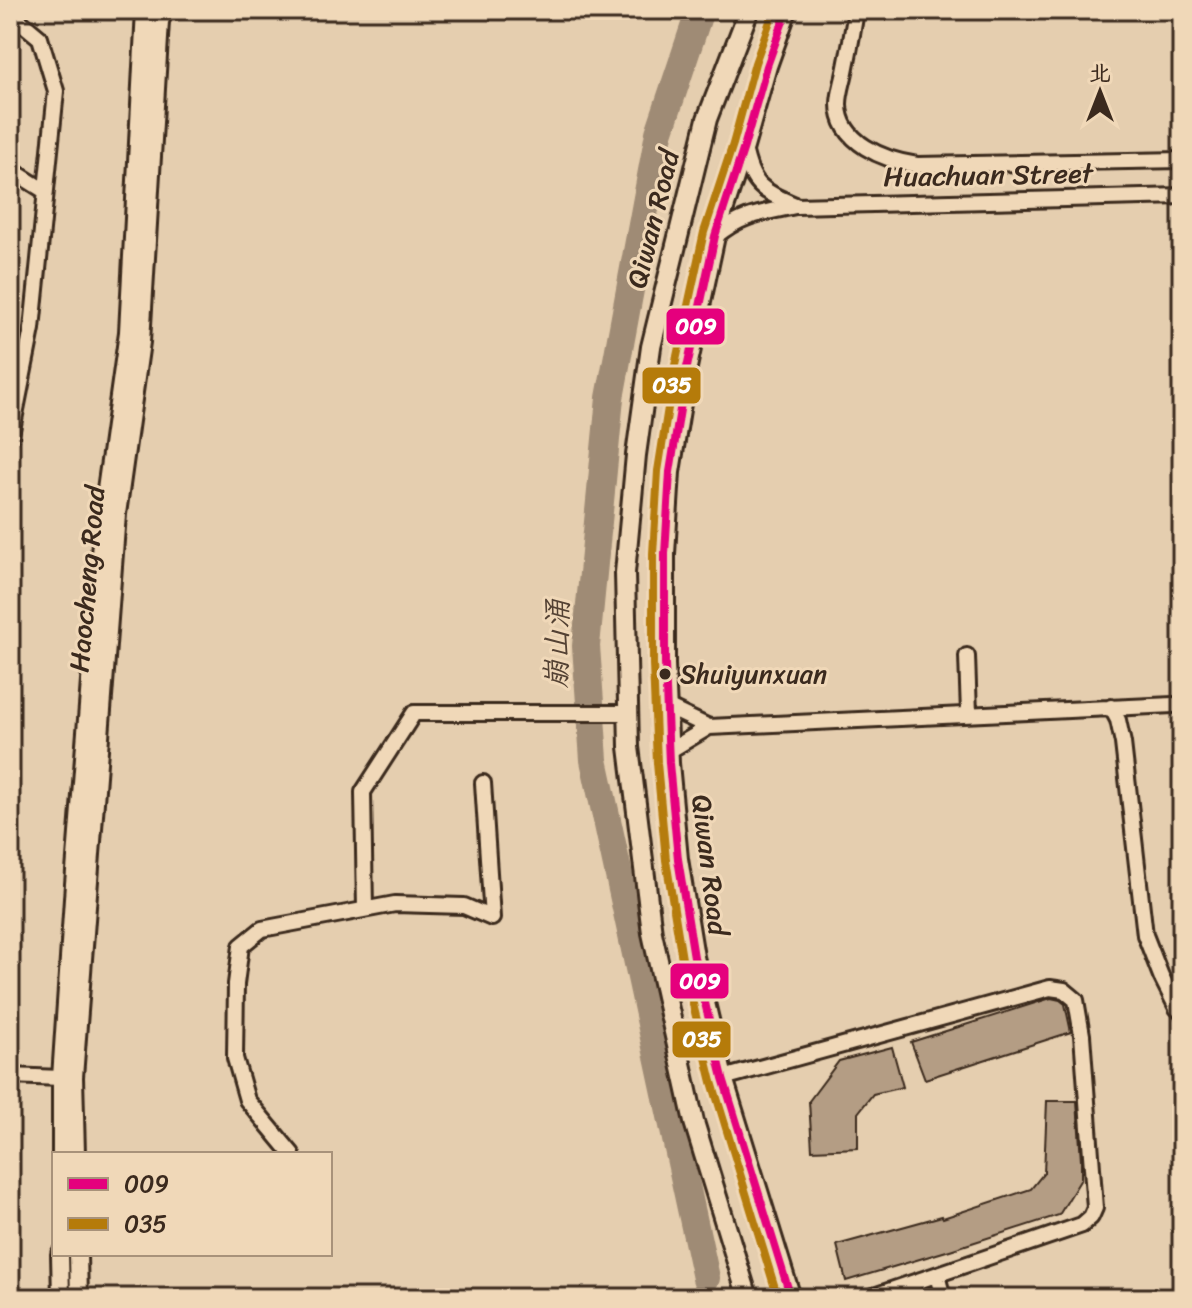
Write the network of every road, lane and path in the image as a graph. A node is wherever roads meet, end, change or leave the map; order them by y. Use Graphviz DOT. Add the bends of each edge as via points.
graph roads {
  1 [pos="145,10"];
  2 [pos="165,10"];
  3 [pos="749,10"];
  4 [pos="787,10"];
  5 [pos="856,10"];
  6 [pos="10,13"];
  7 [pos="744,147"];
  8 [pos="1182,160"];
  9 [pos="10,169"];
  10 [pos="45,191"];
  11 [pos="1182,196"];
  12 [pos="796,206"];
  13 [pos="715,236"];
  14 [pos="10,440"];
  15 [pos="967,656"];
  16 [pos="1173,705"];
  17 [pos="667,707"];
  18 [pos="1111,707"];
  19 [pos="628,713"];
  20 [pos="969,714"];
  21 [pos="709,727"];
  22 [pos="669,751"];
  23 [pos="483,783"];
  24 [pos="365,909"];
  25 [pos="1182,1013"];
  26 [pos="10,1076"];
  27 [pos="61,1078"];
  28 [pos="723,1078"];
  29 [pos="61,1152"];
  30 [pos="76,1152"];
  31 [pos="290,1152"];
  32 [pos="60,1256"];
  33 [pos="78,1256"];
  34 [pos="937,1275"];
  35 [pos="61,1298"];
  36 [pos="79,1298"];
  37 [pos="748,1298"];
  38 [pos="791,1298"];
  39 [pos="868,1298"];
  40 [pos="943,1298"];
  1 -- 27 [label="street, Haocheng Road" via="128,332 104,504"];
  2 -- 30 [label="street, Haocheng Road" via="160,21 141,342 117,514 74,1077"];
  3 -- 19 [label="main road, Qiwan Road" via="707,119 651,347 625,573"];
  4 -- 7 [label="main road, Qiwan Road"];
  5 -- 8 [label="street" via="839,105 844,126 868,149 917,165"];
  6 -- 10 [label="street" via="40,38 56,91"];
  7 -- 12 [label="street" via="752,177"];
  7 -- 13 [label="main road, Qiwan Road"];
  9 -- 10 [label="street"];
  10 -- 14 [label="street" via="32,329"];
  11 -- 12 [label="street, Huachuan Street"];
  12 -- 13 [label="street, Huachuan Street" via="746,217"];
  13 -- 17 [label="main road, Qiwan Road" via="670,472"];
  15 -- 20 [label="street"];
  16 -- 18 [label="street"];
  17 -- 21 [label="street"];
  17 -- 22 [label="main road, Qiwan Road"];
  18 -- 20 [label="street"];
  18 -- 25 [label="street" via="1123,743 1145,935"];
  19 -- 24 [label="street" via="414,713 363,792"];
  19 -- 37 [label="main road, Qiwan Road" via="652,933 694,1122"];
  20 -- 21 [label="street"];
  21 -- 22 [label="street"];
  22 -- 28 [label="main road, Qiwan Road" via="678,859 694,957"];
  23 -- 24 [label="street" via="492,918 464,906 395,904"];
  24 -- 31 [label="street" via="262,929 241,946 235,1058 247,1100"];
  26 -- 27 [label="street"];
  27 -- 29 [label="street, Haocheng Road"];
  28 -- 34 [label="street" via="1050,988 1064,990 1076,1000 1094,1193 1091,1217 1082,1225"];
  28 -- 38 [label="main road, Qiwan Road"];
  32 -- 35 [label="street"];
  33 -- 36 [label="street"];
  34 -- 39 [label="street"];
  34 -- 40 [label="street"];
}
